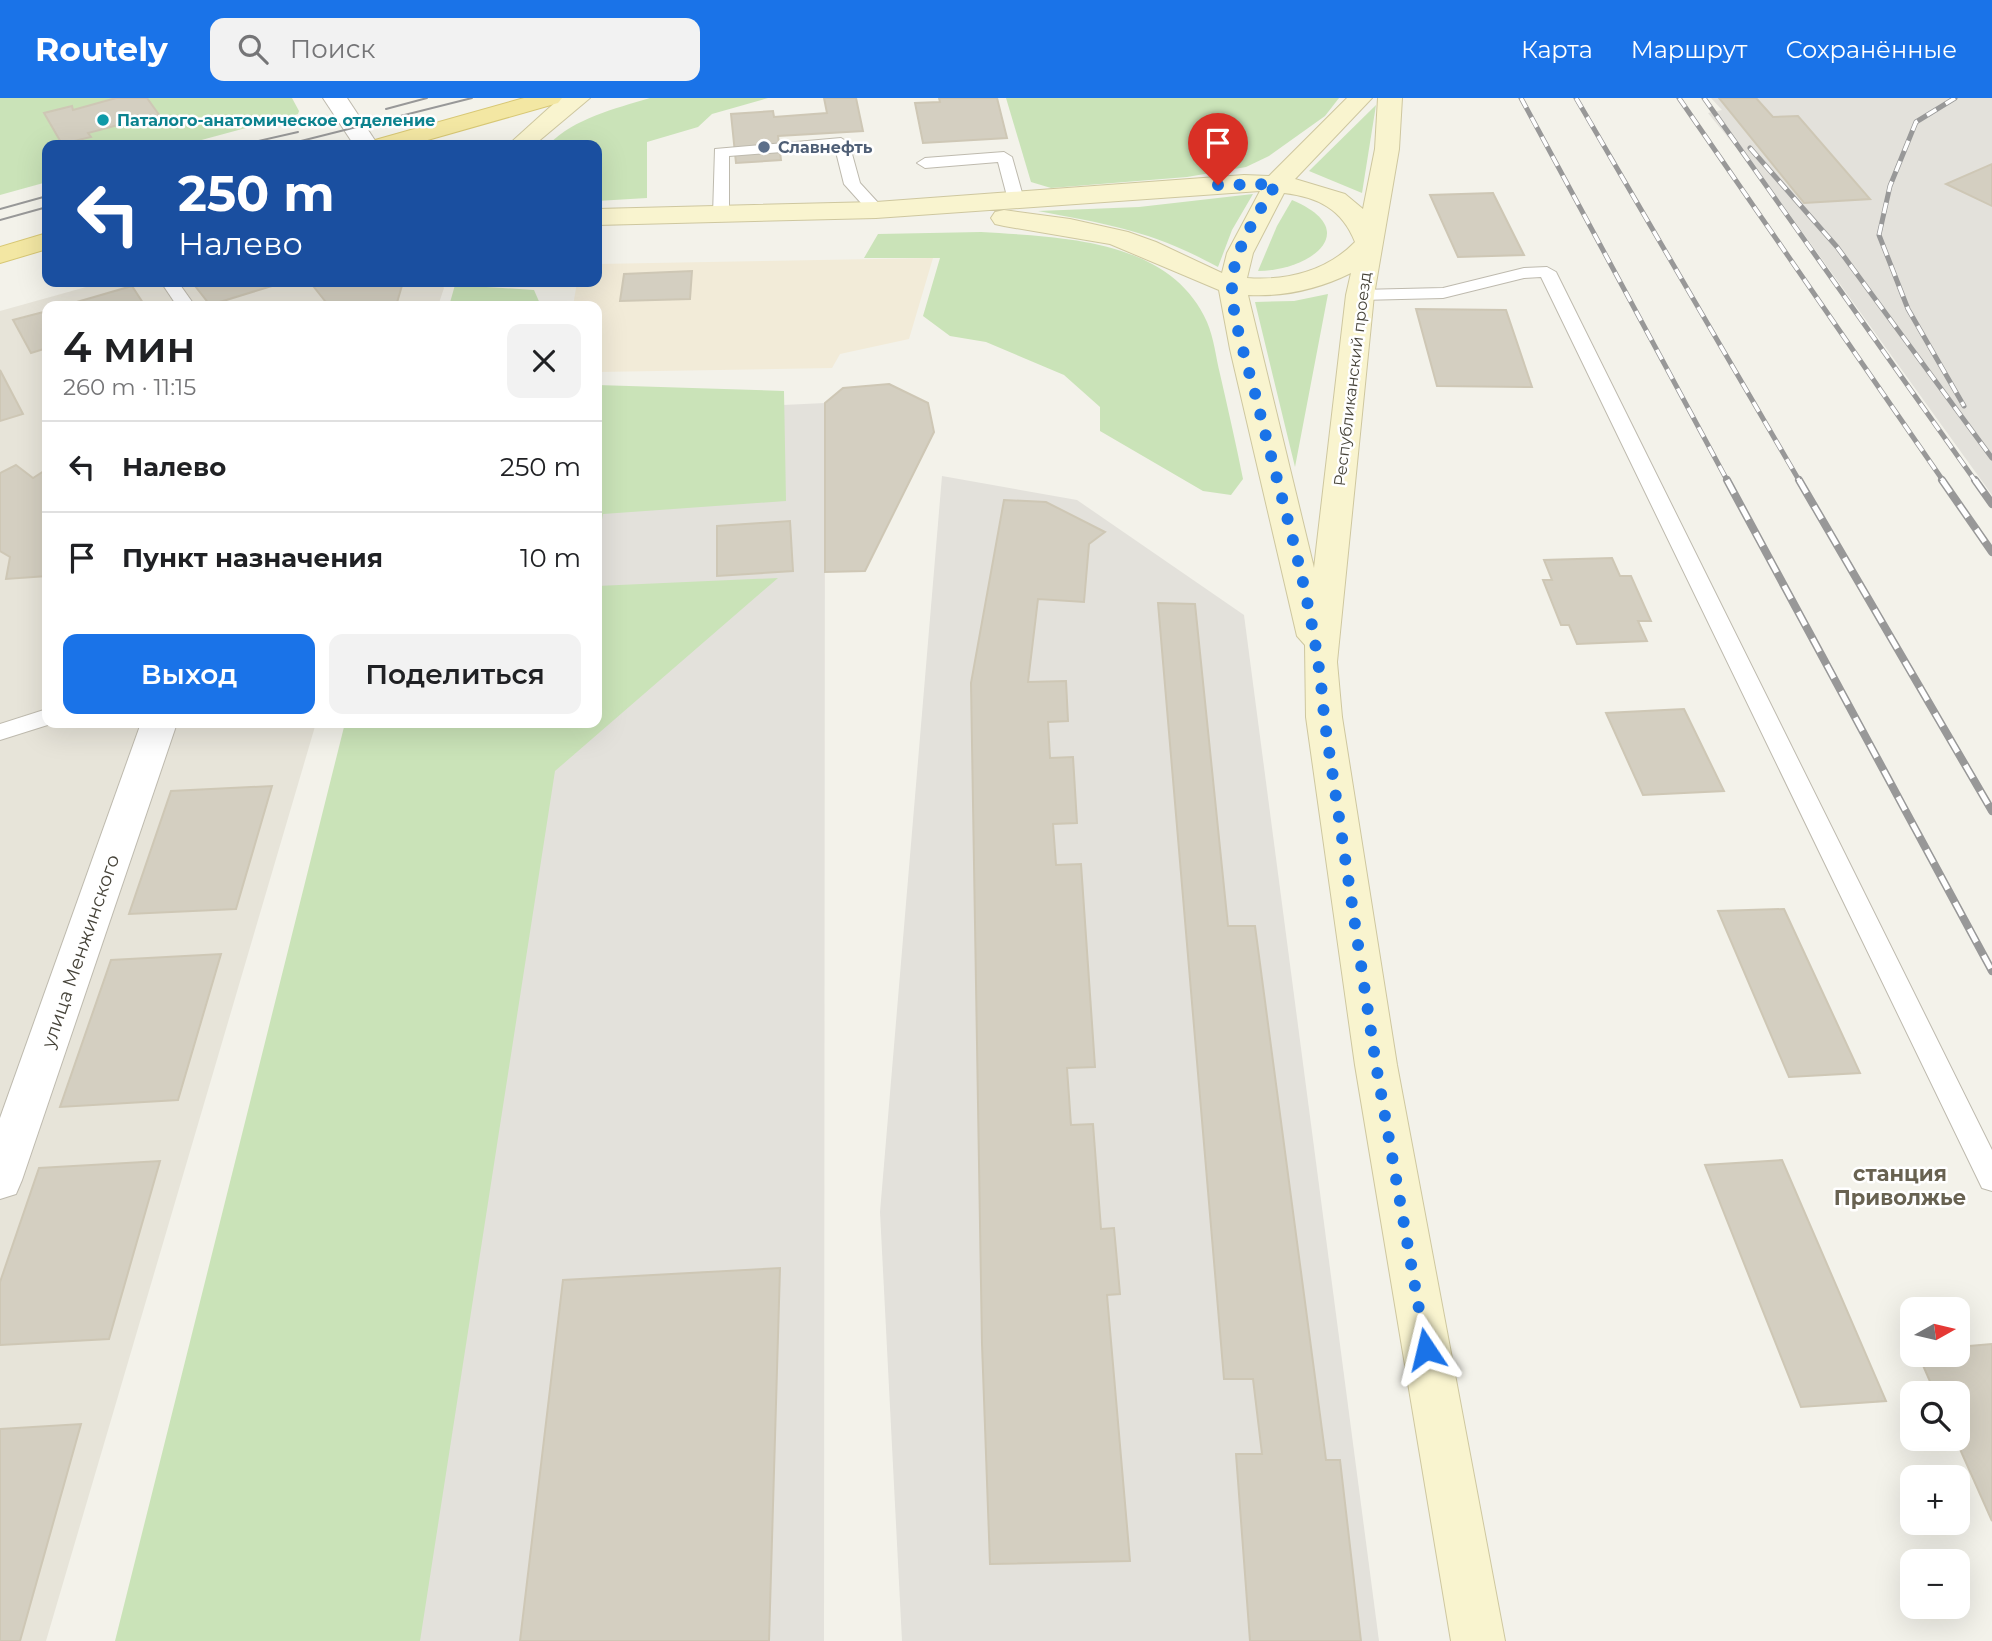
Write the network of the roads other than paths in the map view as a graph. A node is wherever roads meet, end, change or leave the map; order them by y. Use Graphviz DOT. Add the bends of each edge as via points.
graph roads {
  1 [pos="335,98"];
  2 [pos="550,98"];
  3 [pos="578,98"];
  4 [pos="1360,98"];
  5 [pos="1390,98"];
  6 [pos="363,140"];
  7 [pos="402,140"];
  8 [pos="525,140"];
  9 [pos="925,163"];
  10 [pos="1276,184"];
  11 [pos="1016,200"];
  12 [pos="876,210"];
  13 [pos="721,215"];
  14 [pos="602,217"];
  15 [pos="42,242"];
  16 [pos="1369,243"];
  17 [pos="0,255"];
  18 [pos="1232,285"];
  19 [pos="1360,295"];
  20 [pos="1320,662"];
  21 [pos="42,719"];
  22 [pos="157,728"];
  23 [pos="0,732"];
  24 [pos="1992,1179"];
  25 [pos="0,1180"];
  26 [pos="1478,1641"];
  1 -- 6 [label="street"];
  2 -- 7 [label="main road"];
  3 -- 8 [label="main road" via="561,107"];
  4 -- 10 [label="main road, Республиканский проезд"];
  5 -- 16 [label="main road, Республиканский проезд" via="1387,149"];
  9 -- 11 [label="lane" via="1003,157"];
  10 -- 11 [label="main road"];
  10 -- 16 [label="main road" via="1310,189 1344,203 1364,224"];
  10 -- 18 [label="main road, Республиканский проезд" via="1240,253"];
  11 -- 12 [label="main road"];
  12 -- 13 [label="main road"];
  12 -- 13 [label="lane" via="852,184 841,143 721,152"];
  12 -- 18 [label="main road" via="999,218 1096,231 1175,258"];
  13 -- 14 [label="main road"];
  15 -- 17 [label="main road"];
  16 -- 18 [label="main road" via="1357,258 1308,280 1278,286"];
  16 -- 19 [label="main road, Республиканский проезд"];
  18 -- 20 [label="main road, Республиканский проезд"];
  19 -- 20 [label="main road, Республиканский проезд"];
  19 -- 24 [label="lane" via="1443,293 1524,273 1547,272"];
  20 -- 26 [label="main road, Республиканский проезд" via="1324,717 1376,1065"];
  21 -- 23 [label="lane"];
  22 -- 25 [label="street, улица Менжинского"];
}
